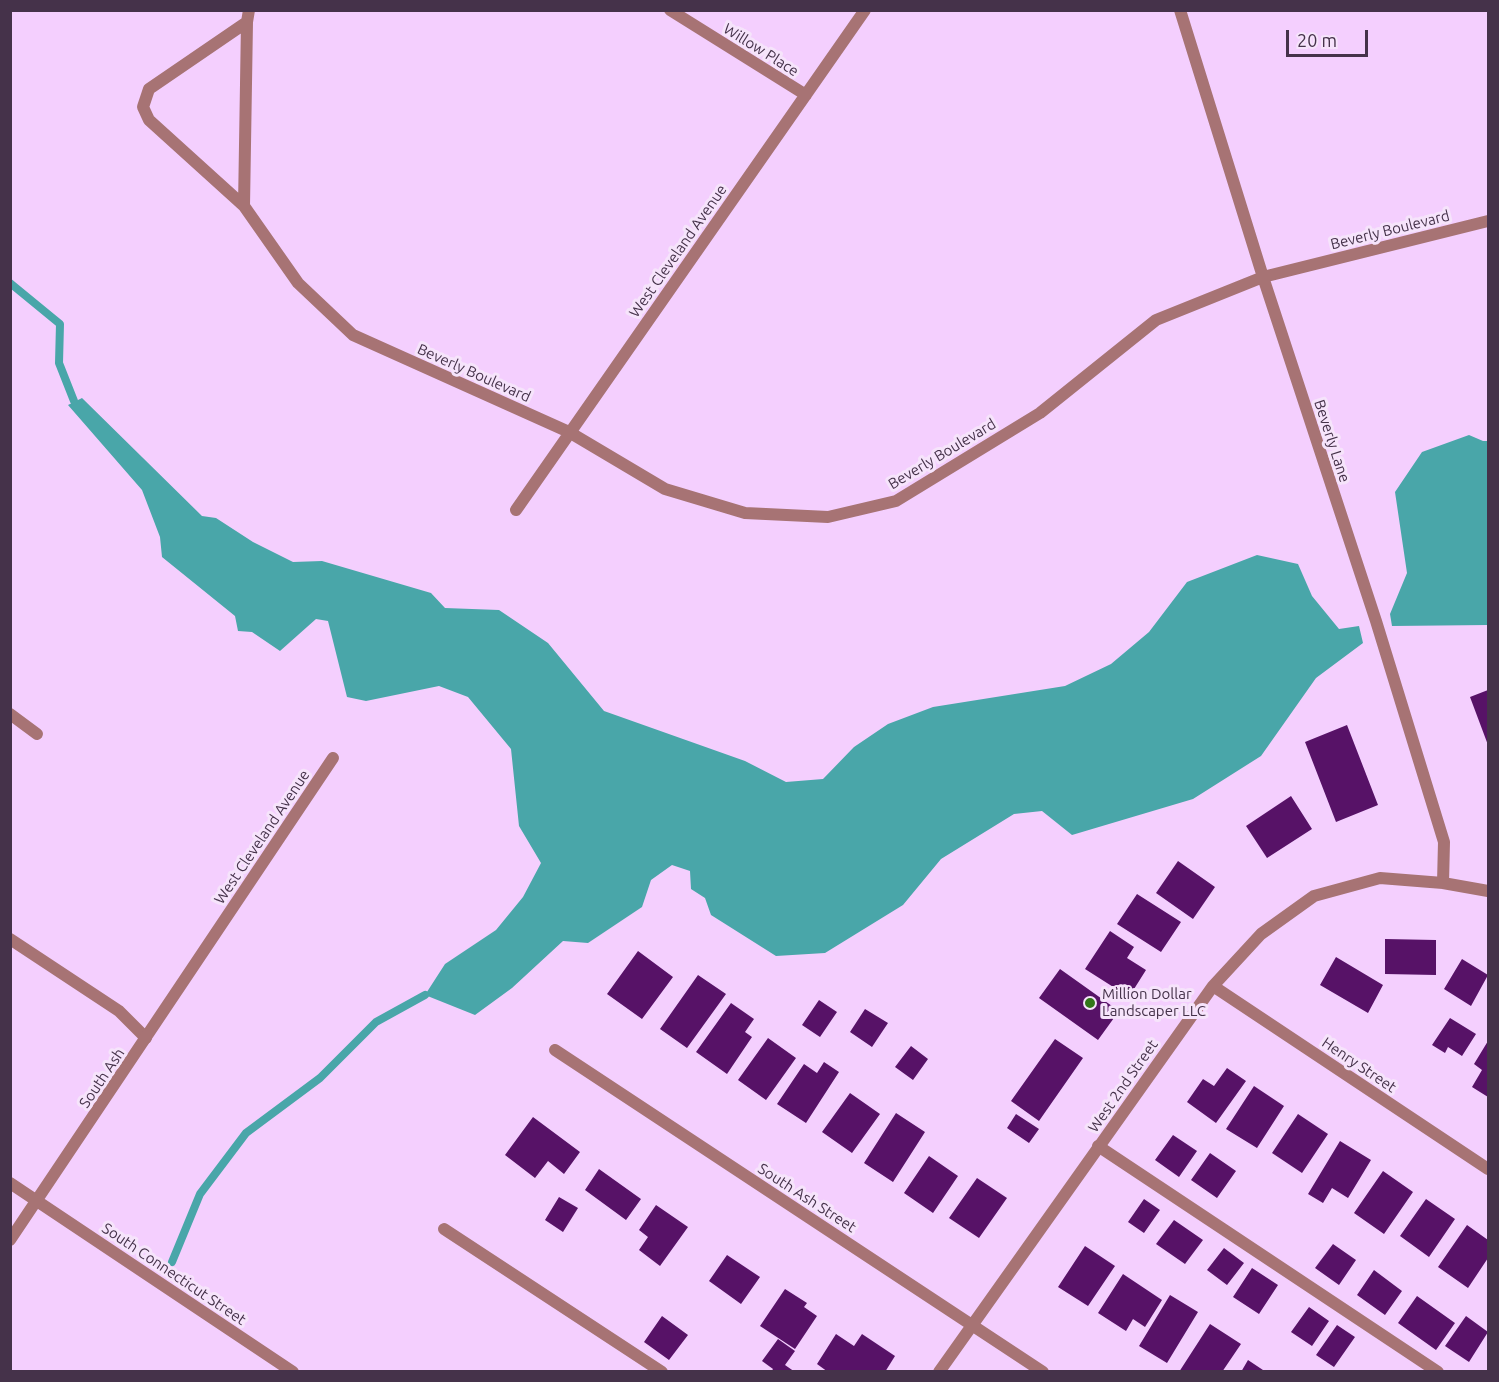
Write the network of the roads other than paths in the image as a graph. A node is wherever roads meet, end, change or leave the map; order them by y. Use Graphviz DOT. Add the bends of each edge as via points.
graph roads {
  1 [pos="670,10"];
  2 [pos="865,10"];
  3 [pos="1180,10"];
  4 [pos="248,16"];
  5 [pos="806,95"];
  6 [pos="244,206"];
  7 [pos="1488,221"];
  8 [pos="1263,277"];
  9 [pos="569,432"];
  10 [pos="516,510"];
  11 [pos="10,714"];
  12 [pos="37,734"];
  13 [pos="333,758"];
  14 [pos="1443,883"];
  15 [pos="1488,891"];
  16 [pos="217,932"];
  17 [pos="10,939"];
  18 [pos="1213,986"];
  19 [pos="146,1038"];
  20 [pos="555,1050"];
  21 [pos="1098,1146"];
  22 [pos="1488,1169"];
  23 [pos="10,1182"];
  24 [pos="38,1200"];
  25 [pos="444,1229"];
  26 [pos="10,1239"];
  27 [pos="971,1324"];
  28 [pos="293,1371"];
  29 [pos="662,1371"];
  30 [pos="939,1371"];
  31 [pos="1043,1371"];
  32 [pos="1438,1371"];
  1 -- 5 [label="street, Willow Place"];
  2 -- 5 [label="street, West Cleveland Avenue"];
  3 -- 8 [label="street, Beverly Lane"];
  4 -- 6 [label="street, Beverly Boulevard"];
  4 -- 6 [label="street, Beverly Boulevard" via="149,89 143,107 148,120"];
  5 -- 9 [label="street, West Cleveland Avenue"];
  6 -- 9 [label="street, Beverly Boulevard" via="298,283 353,335"];
  7 -- 8 [label="street, Beverly Boulevard"];
  8 -- 9 [label="street, Beverly Boulevard" via="1156,320 1040,413 896,501 828,517 745,513 665,489"];
  8 -- 14 [label="street, Beverly Lane" via="1444,842"];
  9 -- 10 [label="street, West Cleveland Avenue"];
  11 -- 12 [label="street"];
  13 -- 16 [label="street, West Cleveland Avenue"];
  14 -- 15 [label="street, West 2nd Street"];
  14 -- 18 [label="street, West 2nd Street" via="1380,878 1314,896 1261,934"];
  16 -- 19 [label="street, South Ash"];
  17 -- 19 [label="street" via="119,1011"];
  18 -- 21 [label="street, West 2nd Street"];
  18 -- 22 [label="street, Henry Street"];
  19 -- 24 [label="street, South Ash"];
  20 -- 27 [label="street, South Ash Street"];
  21 -- 27 [label="street, West 2nd Street"];
  21 -- 32 [label="street"];
  23 -- 24 [label="street, South Connecticut Street"];
  24 -- 26 [label="street, South Ash"];
  24 -- 28 [label="street, South Connecticut Street"];
  25 -- 29 [label="street"];
  27 -- 30 [label="street, West 2nd Street"];
  27 -- 31 [label="street, South Ash Street"];
}
